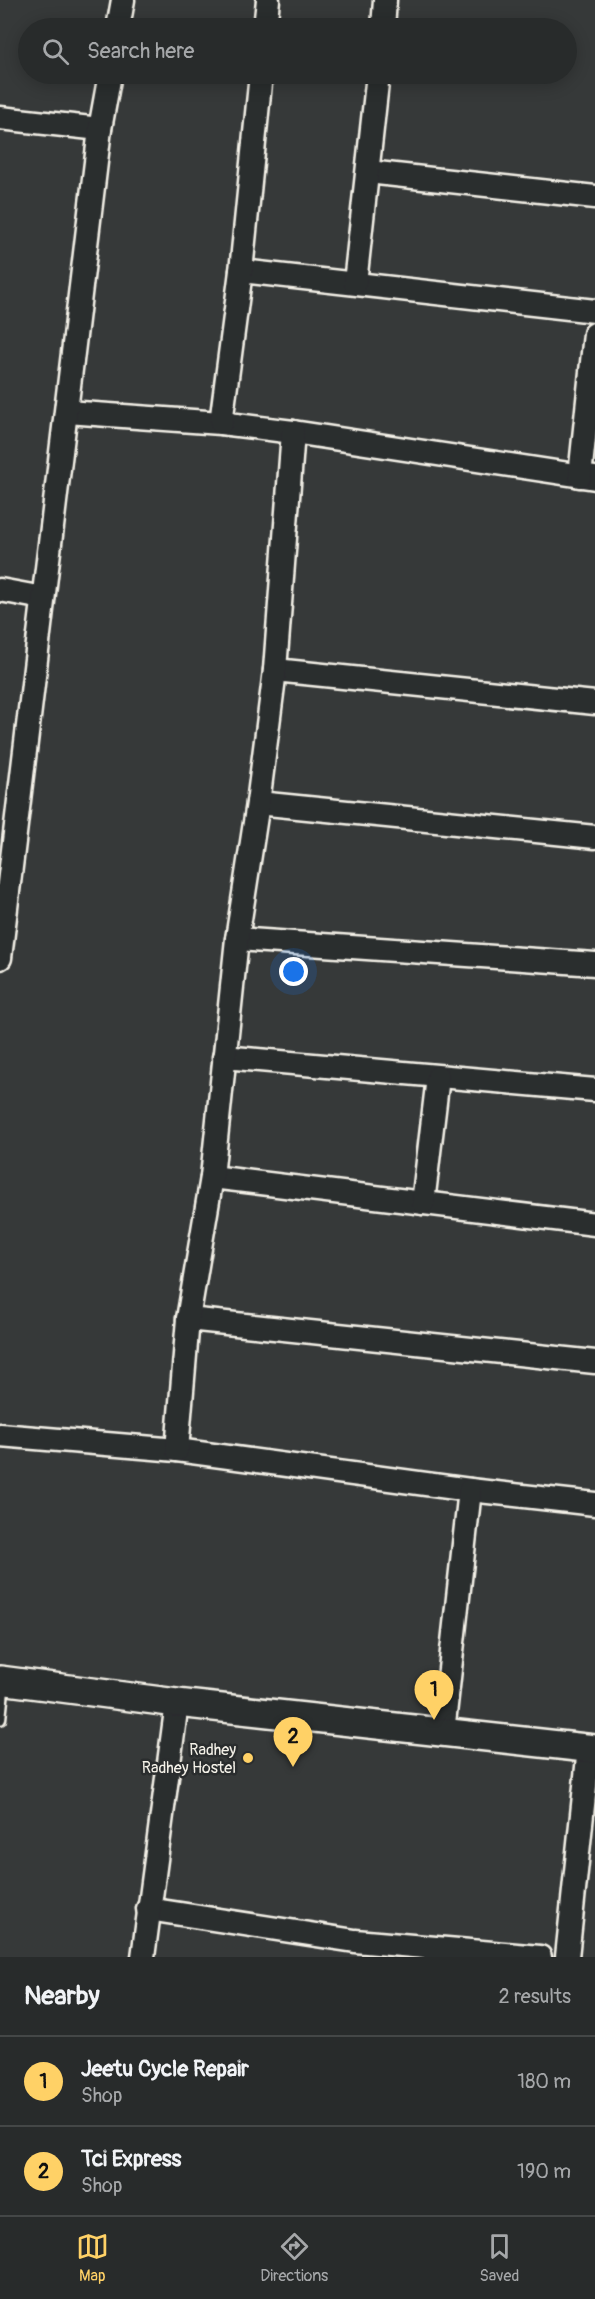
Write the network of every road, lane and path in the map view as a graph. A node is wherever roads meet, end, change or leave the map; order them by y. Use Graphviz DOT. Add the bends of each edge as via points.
graph roads {
  1 [pos="123,0"];
  2 [pos="268,0"];
  3 [pos="385,0"];
  4 [pos="120,18"];
  5 [pos="266,18"];
  6 [pos="384,18"];
  7 [pos="108,84"];
  8 [pos="260,84"];
  9 [pos="377,84"];
  10 [pos="0,118"];
  11 [pos="100,129"];
  12 [pos="368,172"];
  13 [pos="595,197"];
  14 [pos="241,271"];
  15 [pos="355,283"];
  16 [pos="595,310"];
  17 [pos="595,334"];
  18 [pos="67,412"];
  19 [pos="221,423"];
  20 [pos="293,432"];
  21 [pos="587,477"];
  22 [pos="0,590"];
  23 [pos="43,598"];
  24 [pos="275,670"];
  25 [pos="595,703"];
  26 [pos="258,803"];
  27 [pos="595,837"];
  28 [pos="237,939"];
  29 [pos="0,958"];
  30 [pos="595,964"];
  31 [pos="224,1057"];
  32 [pos="438,1077"];
  33 [pos="595,1090"];
  34 [pos="212,1177"];
  35 [pos="423,1203"];
  36 [pos="595,1224"];
  37 [pos="188,1319"];
  38 [pos="595,1362"];
  39 [pos="0,1435"];
  40 [pos="177,1450"];
  41 [pos="470,1490"];
  42 [pos="595,1504"];
  43 [pos="2,1681"];
  44 [pos="177,1703"];
  45 [pos="0,1719"];
  46 [pos="443,1732"];
  47 [pos="592,1749"];
  48 [pos="148,1909"];
  49 [pos="354,1949"];
  50 [pos="477,1954"];
  51 [pos="143,1957"];
  52 [pos="540,1957"];
  53 [pos="567,1957"];
  1 -- 4 [label="street"];
  2 -- 5 [label="street"];
  3 -- 6 [label="street"];
  7 -- 11 [label="street"];
  8 -- 14 [label="street"];
  9 -- 12 [label="street"];
  10 -- 11 [label="street"];
  11 -- 18 [label="street"];
  12 -- 13 [label="street"];
  12 -- 15 [label="street"];
  14 -- 15 [label="street"];
  14 -- 19 [label="street"];
  15 -- 16 [label="street"];
  17 -- 21 [label="street"];
  18 -- 19 [label="street"];
  18 -- 23 [label="street"];
  19 -- 20 [label="street"];
  20 -- 21 [label="street"];
  20 -- 24 [label="street"];
  22 -- 23 [label="street"];
  23 -- 29 [label="street"];
  24 -- 25 [label="street"];
  24 -- 26 [label="street"];
  26 -- 27 [label="street"];
  26 -- 28 [label="street"];
  28 -- 30 [label="street"];
  28 -- 31 [label="street"];
  31 -- 32 [label="street"];
  31 -- 34 [label="street"];
  32 -- 33 [label="street"];
  32 -- 35 [label="street"];
  34 -- 35 [label="street"];
  34 -- 37 [label="street"];
  35 -- 36 [label="street"];
  37 -- 38 [label="street"];
  37 -- 40 [label="street"];
  39 -- 40 [label="street"];
  40 -- 41 [label="street"];
  41 -- 42 [label="street"];
  41 -- 46 [label="street"];
  43 -- 44 [label="street"];
  43 -- 45 [label="lane"];
  44 -- 46 [label="street"];
  44 -- 48 [label="street"];
  46 -- 47 [label="street"];
  47 -- 53 [label="street"];
  48 -- 49 [label="street"];
  48 -- 51 [label="street"];
  49 -- 50 [label="street"];
  50 -- 52 [label="street"];
}
